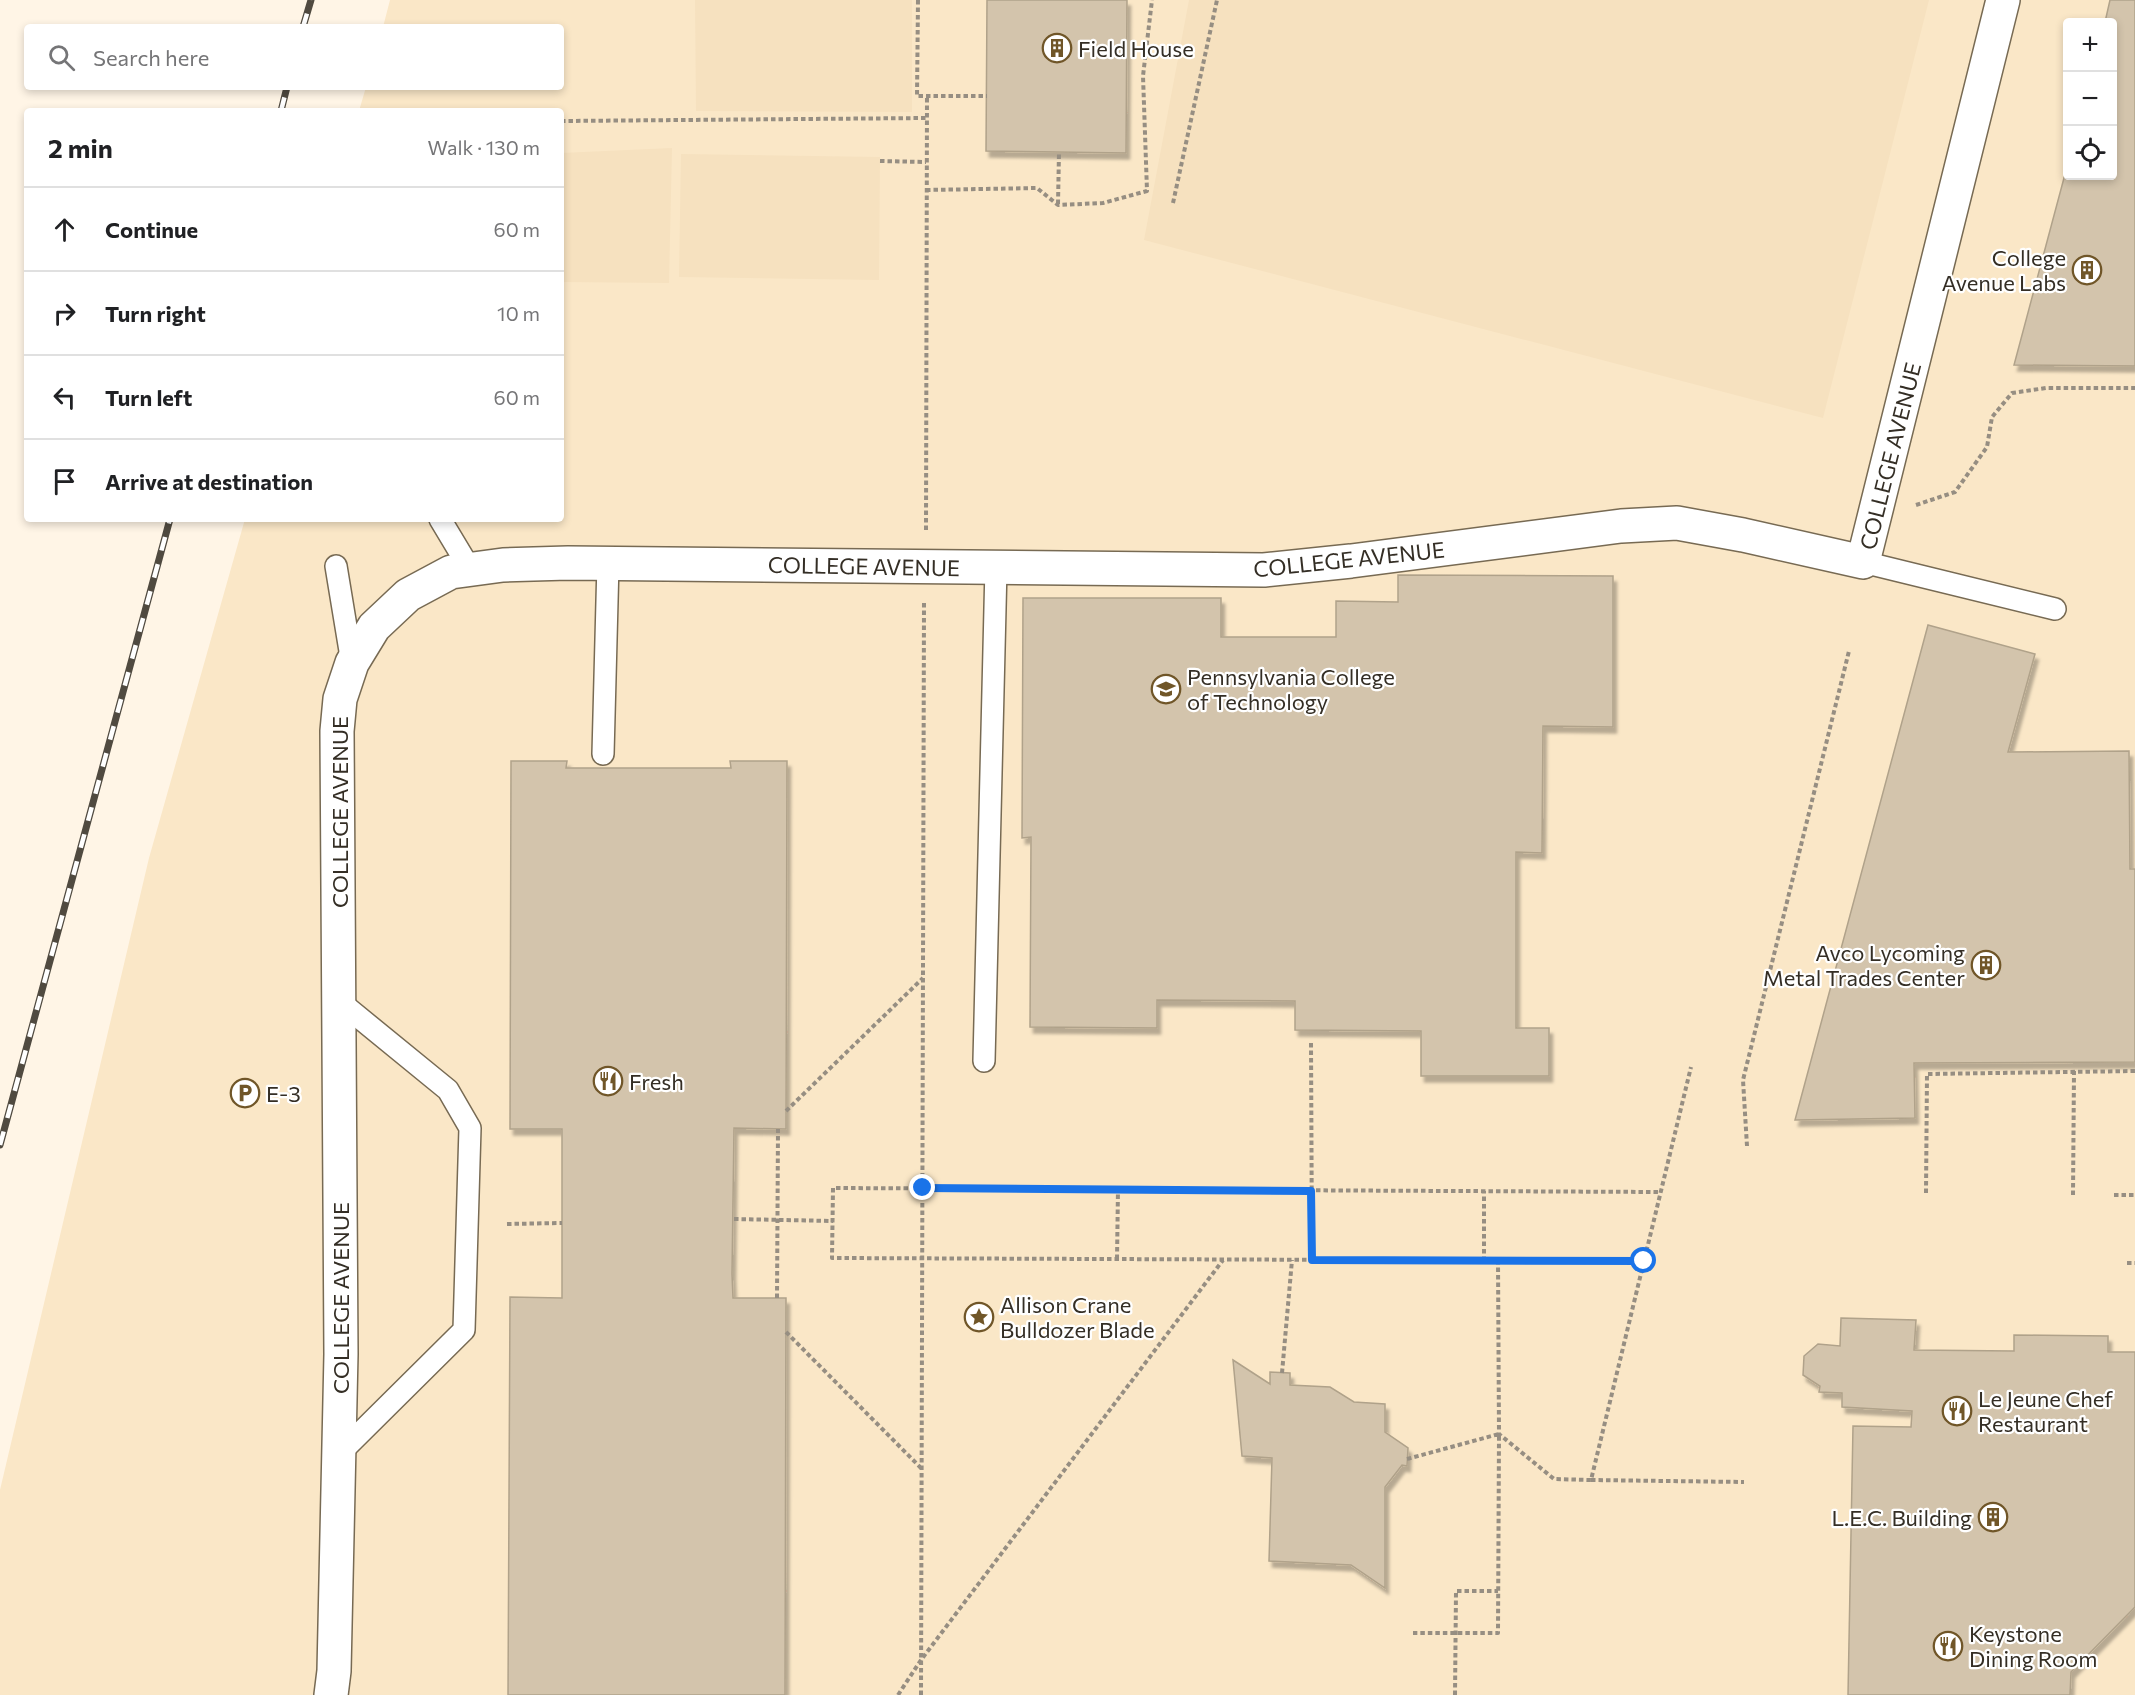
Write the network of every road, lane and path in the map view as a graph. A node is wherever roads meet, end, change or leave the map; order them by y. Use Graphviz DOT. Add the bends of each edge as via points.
graph roads {
  1 [pos="918,0"];
  2 [pos="1152,0"];
  3 [pos="1217,0"];
  4 [pos="2003,0"];
  5 [pos="927,96"];
  6 [pos="987,96"];
  7 [pos="927,118"];
  8 [pos="564,121"];
  9 [pos="1059,152"];
  10 [pos="880,161"];
  11 [pos="926,162"];
  12 [pos="926,190"];
  13 [pos="1173,202"];
  14 [pos="1058,205"];
  15 [pos="2135,388"];
  16 [pos="1907,508"];
  17 [pos="442,522"];
  18 [pos="926,536"];
  19 [pos="1863,562"];
  20 [pos="608,563"];
  21 [pos="336,566"];
  22 [pos="996,567"];
  23 [pos="470,569"];
  24 [pos="924,596"];
  25 [pos="2055,609"];
  26 [pos="1849,651"];
  27 [pos="352,663"];
  28 [pos="603,754"];
  29 [pos="923,977"];
  30 [pos="339,1001"];
  31 [pos="1311,1042"];
  32 [pos="984,1061"];
  33 [pos="1691,1067"];
  34 [pos="2074,1071"];
  35 [pos="2135,1071"];
  36 [pos="786,1112"];
  37 [pos="778,1129"];
  38 [pos="1747,1146"];
  39 [pos="923,1188"];
  40 [pos="1118,1190"];
  41 [pos="1311,1191"];
  42 [pos="1484,1191"];
  43 [pos="1660,1192"];
  44 [pos="1926,1193"];
  45 [pos="2073,1195"];
  46 [pos="2114,1195"];
  47 [pos="2135,1195"];
  48 [pos="734,1219"];
  49 [pos="777,1220"];
  50 [pos="833,1221"];
  51 [pos="562,1223"];
  52 [pos="507,1224"];
  53 [pos="922,1258"];
  54 [pos="1117,1259"];
  55 [pos="1223,1260"];
  56 [pos="1292,1260"];
  57 [pos="1312,1260"];
  58 [pos="1498,1260"];
  59 [pos="1484,1261"];
  60 [pos="1644,1261"];
  61 [pos="2127,1263"];
  62 [pos="2135,1263"];
  63 [pos="777,1298"];
  64 [pos="786,1332"];
  65 [pos="1282,1373"];
  66 [pos="1499,1434"];
  67 [pos="339,1454"];
  68 [pos="1407,1459"];
  69 [pos="921,1468"];
  70 [pos="1590,1480"];
  71 [pos="1744,1482"];
  72 [pos="1498,1591"];
  73 [pos="1413,1633"];
  74 [pos="1455,1633"];
  75 [pos="921,1660"];
  76 [pos="331,1695"];
  77 [pos="898,1695"];
  78 [pos="921,1695"];
  79 [pos="1455,1695"];
  1 -- 5 [label="path" via="917,96"];
  2 -- 14 [label="path" via="1143,76 1147,191 1103,203"];
  3 -- 13 [label="path"];
  4 -- 19 [label="street, COLLEGE AVENUE"];
  5 -- 6 [label="path"];
  5 -- 7 [label="path"];
  7 -- 8 [label="path"];
  7 -- 11 [label="path"];
  9 -- 14 [label="path"];
  10 -- 11 [label="path"];
  11 -- 12 [label="path"];
  12 -- 14 [label="path" via="1037,188"];
  12 -- 18 [label="path"];
  15 -- 16 [label="path" via="2046,388 2012,393 1992,417 1987,447 1955,492"];
  17 -- 23 [label="lane"];
  19 -- 22 [label="street, COLLEGE AVENUE" via="1677,523 1621,526 1264,570"];
  19 -- 25 [label="lane"];
  20 -- 22 [label="street, COLLEGE AVENUE"];
  20 -- 23 [label="street, COLLEGE AVENUE"];
  20 -- 28 [label="lane"];
  21 -- 27 [label="lane"];
  22 -- 32 [label="lane"];
  23 -- 27 [label="street, COLLEGE AVENUE" via="451,572 408,595 374,627"];
  24 -- 29 [label="path"];
  26 -- 38 [label="path" via="1743,1080"];
  27 -- 30 [label="street, COLLEGE AVENUE" via="340,699 337,731"];
  29 -- 36 [label="path"];
  29 -- 39 [label="path"];
  30 -- 67 [label="street, COLLEGE AVENUE"];
  30 -- 67 [label="lane" via="448,1090 470,1128 464,1330"];
  31 -- 41 [label="path"];
  33 -- 43 [label="path"];
  34 -- 35 [label="path"];
  34 -- 44 [label="path" via="1927,1074"];
  34 -- 45 [label="path"];
  37 -- 49 [label="path"];
  39 -- 40 [label="path"];
  39 -- 50 [label="path" via="833,1188"];
  39 -- 53 [label="path"];
  40 -- 41 [label="path"];
  40 -- 54 [label="path"];
  41 -- 42 [label="path"];
  41 -- 57 [label="path"];
  42 -- 43 [label="path"];
  42 -- 59 [label="path"];
  43 -- 60 [label="path"];
  46 -- 47 [label="path"];
  48 -- 49 [label="path"];
  49 -- 50 [label="path"];
  49 -- 63 [label="path"];
  50 -- 53 [label="path" via="832,1258"];
  51 -- 52 [label="path"];
  53 -- 54 [label="path"];
  53 -- 69 [label="path"];
  54 -- 55 [label="path"];
  55 -- 56 [label="path"];
  55 -- 75 [label="path"];
  56 -- 57 [label="path"];
  56 -- 65 [label="path"];
  57 -- 59 [label="path"];
  58 -- 59 [label="path"];
  58 -- 60 [label="path"];
  58 -- 66 [label="path"];
  60 -- 70 [label="path"];
  61 -- 62 [label="path"];
  64 -- 69 [label="path"];
  66 -- 68 [label="path"];
  66 -- 70 [label="path" via="1554,1479"];
  66 -- 72 [label="path"];
  67 -- 76 [label="street, COLLEGE AVENUE"];
  69 -- 75 [label="path"];
  70 -- 71 [label="path"];
  72 -- 74 [label="path" via="1456,1591"];
  72 -- 74 [label="path" via="1498,1633"];
  73 -- 74 [label="path"];
  74 -- 79 [label="path"];
  75 -- 77 [label="path"];
  75 -- 78 [label="path"];
}
